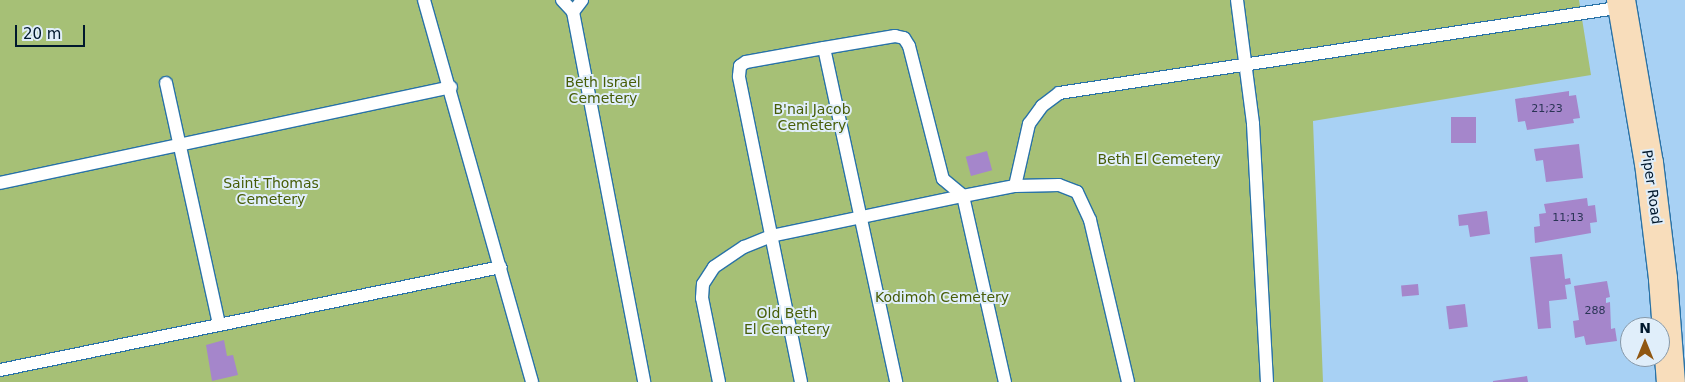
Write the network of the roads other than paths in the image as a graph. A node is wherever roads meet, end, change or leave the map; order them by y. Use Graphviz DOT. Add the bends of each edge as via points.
graph roads {
  1 [pos="424,0"];
  2 [pos="562,0"];
  3 [pos="582,0"];
  4 [pos="1237,0"];
  5 [pos="1622,4"];
  6 [pos="573,12"];
  7 [pos="824,48"];
  8 [pos="1248,66"];
  9 [pos="166,82"];
  10 [pos="451,87"];
  11 [pos="179,145"];
  12 [pos="0,183"];
  13 [pos="1015,186"];
  14 [pos="963,196"];
  15 [pos="860,219"];
  16 [pos="771,236"];
  17 [pos="502,267"];
  18 [pos="219,324"];
  19 [pos="0,370"];
  20 [pos="1672,376"];
  21 [pos="532,382"];
  22 [pos="644,382"];
  23 [pos="719,382"];
  24 [pos="801,382"];
  25 [pos="896,382"];
  26 [pos="1005,382"];
  27 [pos="1128,382"];
  28 [pos="1267,382"];
  1 -- 10 [label="lane"];
  2 -- 6 [label="lane"];
  3 -- 6 [label="lane"];
  4 -- 8 [label="lane"];
  5 -- 8 [label="lane"];
  5 -- 20 [label="main road, Piper Road" via="1649,163"];
  6 -- 22 [label="lane"];
  7 -- 14 [label="lane" via="895,36 904,38 910,46 943,178"];
  7 -- 15 [label="lane"];
  7 -- 16 [label="lane" via="746,62 740,66"];
  8 -- 13 [label="lane" via="1082,87 1059,93 1042,106 1029,124"];
  8 -- 28 [label="lane"];
  9 -- 11 [label="lane"];
  10 -- 11 [label="lane"];
  10 -- 17 [label="lane"];
  11 -- 12 [label="lane"];
  11 -- 18 [label="lane"];
  13 -- 14 [label="lane"];
  13 -- 27 [label="lane" via="1059,185 1077,192 1090,220"];
  14 -- 15 [label="lane"];
  14 -- 26 [label="lane"];
  15 -- 16 [label="lane"];
  15 -- 25 [label="lane"];
  16 -- 23 [label="lane" via="744,247 714,267 703,284 702,298"];
  16 -- 24 [label="lane"];
  17 -- 18 [label="lane"];
  17 -- 21 [label="lane"];
  18 -- 19 [label="lane"];
}
